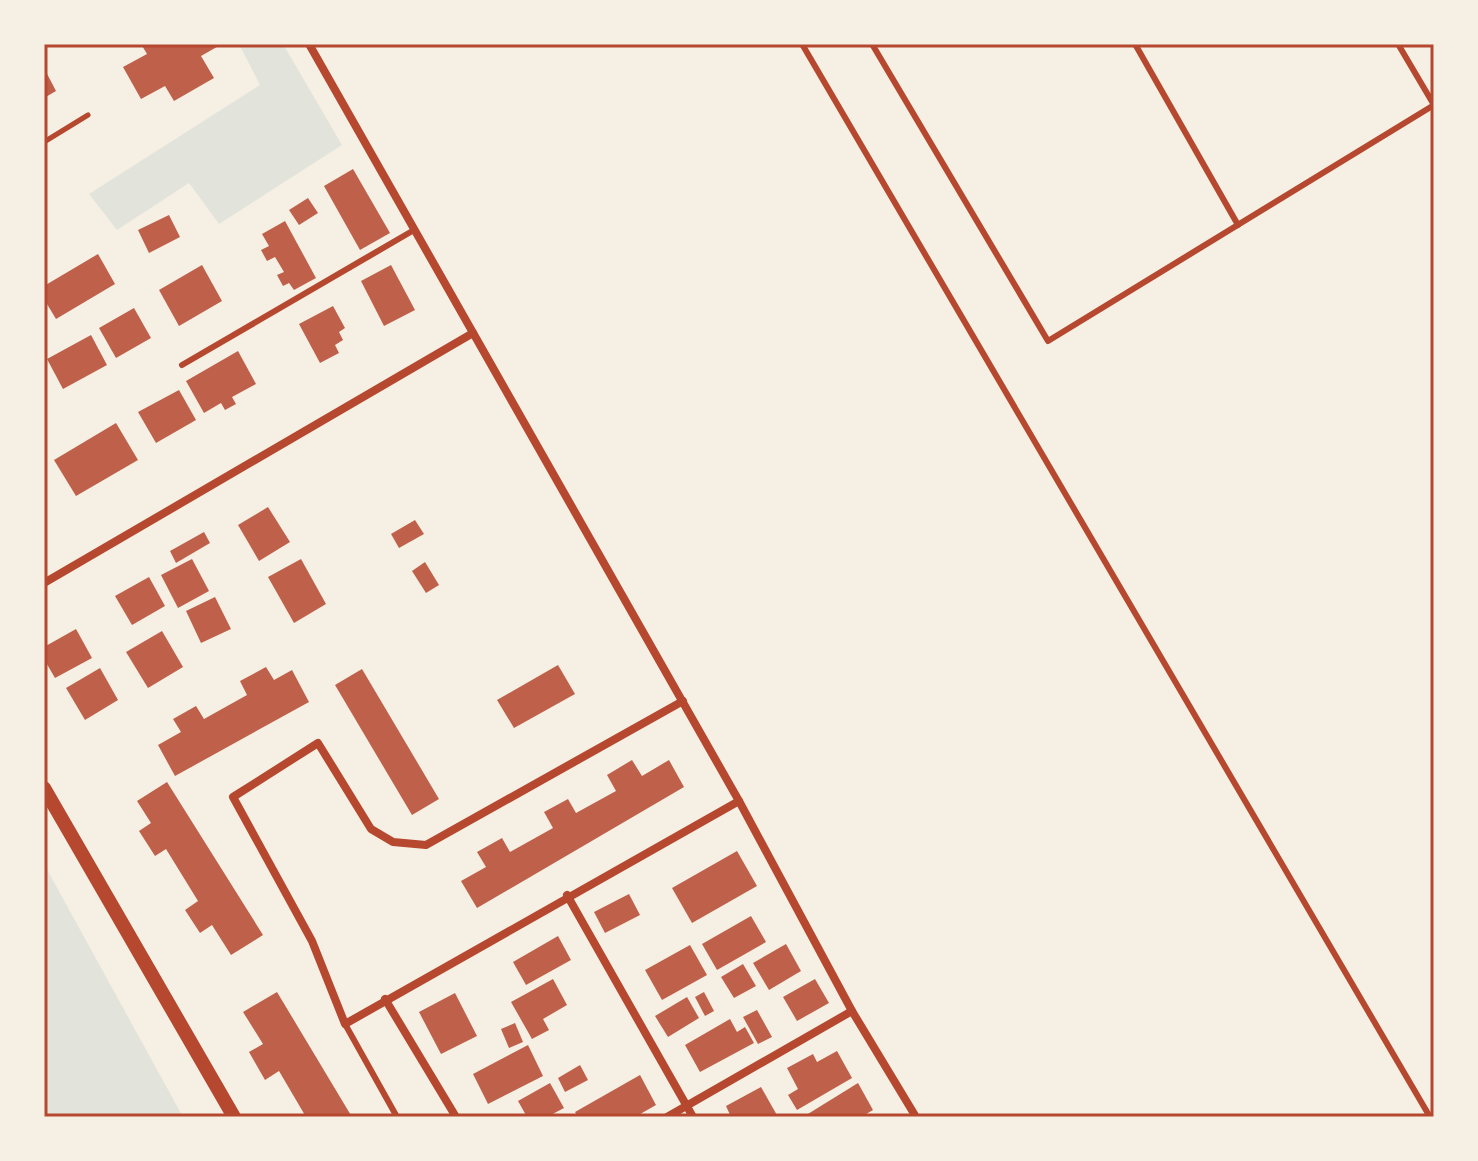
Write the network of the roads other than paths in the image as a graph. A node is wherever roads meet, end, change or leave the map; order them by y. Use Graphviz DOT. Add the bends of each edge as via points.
graph roads {
  1 [pos="309,44"];
  2 [pos="802,44"];
  3 [pos="872,44"];
  4 [pos="1135,44"];
  5 [pos="1398,44"];
  6 [pos="1434,105"];
  7 [pos="1238,225"];
  8 [pos="414,230"];
  9 [pos="473,333"];
  10 [pos="182,365"];
  11 [pos="44,583"];
  12 [pos="683,701"];
  13 [pos="44,788"];
  14 [pos="739,801"];
  15 [pos="567,895"];
  16 [pos="385,999"];
  17 [pos="852,1011"];
  18 [pos="345,1024"];
  19 [pos="686,1106"];
  20 [pos="234,1117"];
  21 [pos="397,1117"];
  22 [pos="456,1117"];
  23 [pos="667,1117"];
  24 [pos="693,1117"];
  25 [pos="916,1117"];
  26 [pos="1430,1117"];
  1 -- 8 [label="street"];
  2 -- 26 [label="lane"];
  3 -- 7 [label="lane" via="1048,341"];
  4 -- 7 [label="lane"];
  5 -- 6 [label="lane"];
  6 -- 7 [label="lane"];
  8 -- 9 [label="street"];
  8 -- 10 [label="lane"];
  9 -- 11 [label="street"];
  9 -- 12 [label="street"];
  12 -- 14 [label="street"];
  12 -- 18 [label="street" via="426,845 393,842 371,829 318,743 233,797 312,941"];
  13 -- 20 [label="street"];
  14 -- 15 [label="street"];
  14 -- 17 [label="street"];
  15 -- 16 [label="street"];
  15 -- 19 [label="street"];
  16 -- 18 [label="street"];
  16 -- 22 [label="street"];
  17 -- 19 [label="street"];
  17 -- 25 [label="street"];
  18 -- 21 [label="lane"];
  19 -- 23 [label="street"];
  19 -- 24 [label="street"];
}
